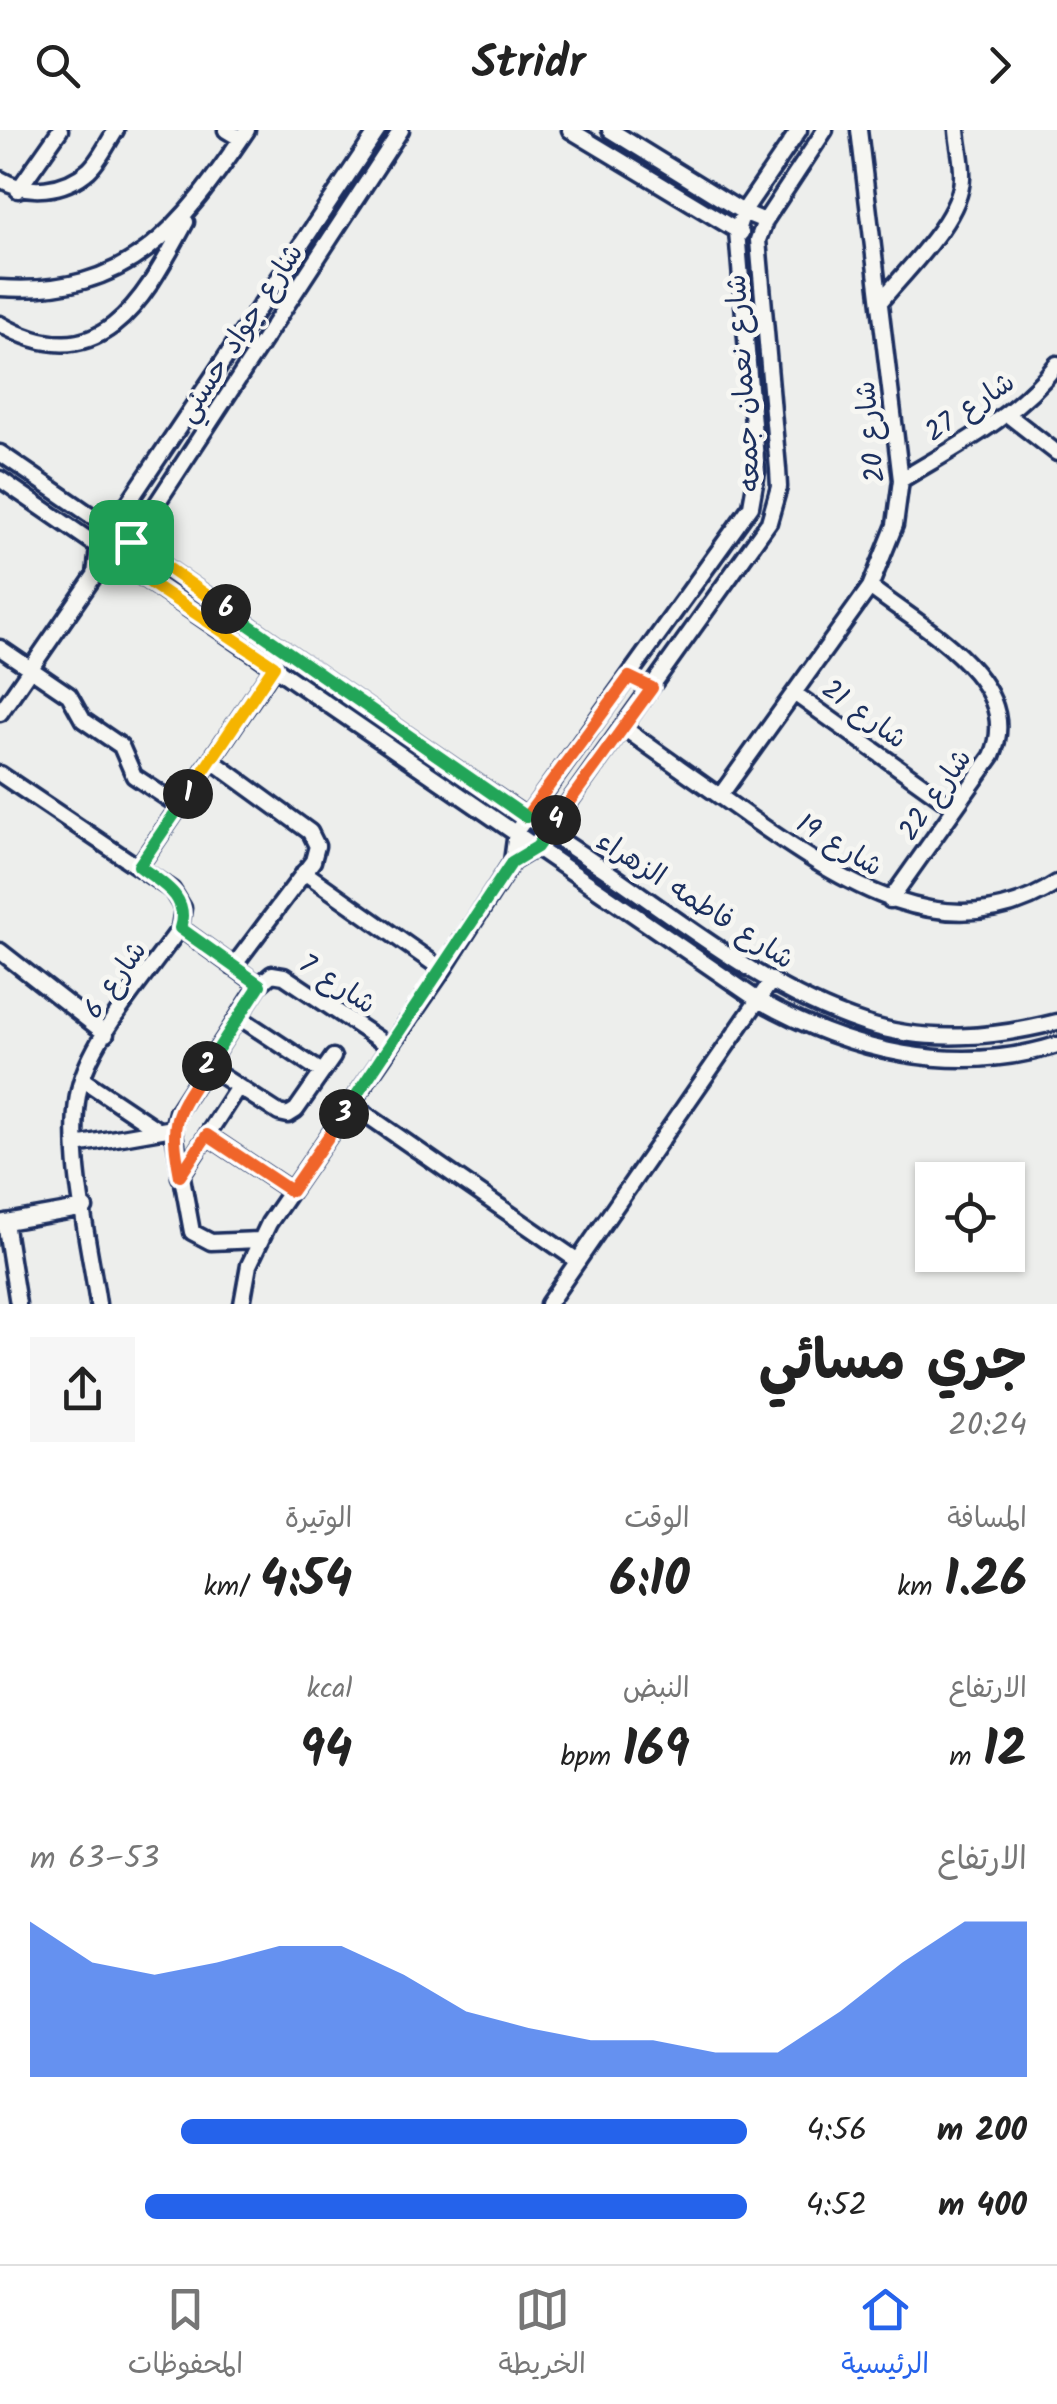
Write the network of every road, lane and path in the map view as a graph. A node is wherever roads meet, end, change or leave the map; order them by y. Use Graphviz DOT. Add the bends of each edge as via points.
graph roads {
  1 [pos="60,130"];
  2 [pos="116,130"];
  3 [pos="226,130"];
  4 [pos="378,130"];
  5 [pos="401,130"];
  6 [pos="570,130"];
  7 [pos="610,130"];
  8 [pos="799,130"];
  9 [pos="825,130"];
  10 [pos="859,130"];
  11 [pos="957,130"];
  12 [pos="244,135"];
  13 [pos="0,179"];
  14 [pos="18,190"];
  15 [pos="193,209"];
  16 [pos="743,212"];
  17 [pos="765,221"];
  18 [pos="737,231"];
  19 [pos="758,240"];
  20 [pos="0,288"];
  21 [pos="880,302"];
  22 [pos="0,324"];
  23 [pos="1057,364"];
  24 [pos="1008,415"];
  25 [pos="0,452"];
  26 [pos="1057,453"];
  27 [pos="0,479"];
  28 [pos="901,480"];
  29 [pos="111,529"];
  30 [pos="131,542"];
  31 [pos="98,548"];
  32 [pos="118,561"];
  33 [pos="95,575"];
  34 [pos="870,587"];
  35 [pos="665,627"];
  36 [pos="689,638"];
  37 [pos="0,648"];
  38 [pos="274,666"];
  39 [pos="30,669"];
  40 [pos="629,677"];
  41 [pos="652,688"];
  42 [pos="794,693"];
  43 [pos="0,713"];
  44 [pos="624,728"];
  45 [pos="211,760"];
  46 [pos="0,774"];
  47 [pos="720,796"];
  48 [pos="179,806"];
  49 [pos="955,808"];
  50 [pos="526,818"];
  51 [pos="516,832"];
  52 [pos="548,832"];
  53 [pos="537,847"];
  54 [pos="512,862"];
  55 [pos="139,866"];
  56 [pos="304,872"];
  57 [pos="1057,883"];
  58 [pos="890,900"];
  59 [pos="180,928"];
  60 [pos="0,951"];
  61 [pos="233,967"];
  62 [pos="443,970"];
  63 [pos="772,980"];
  64 [pos="260,985"];
  65 [pos="758,1000"];
  66 [pos="239,1017"];
  67 [pos="1057,1022"];
  68 [pos="106,1034"];
  69 [pos="390,1047"];
  70 [pos="1053,1051"];
  71 [pos="333,1056"];
  72 [pos="206,1066"];
  73 [pos="322,1072"];
  74 [pos="82,1078"];
  75 [pos="238,1087"];
  76 [pos="351,1104"];
  77 [pos="156,1128"];
  78 [pos="173,1128"];
  79 [pos="207,1135"];
  80 [pos="76,1145"];
  81 [pos="180,1176"];
  82 [pos="291,1191"];
  83 [pos="85,1208"];
  84 [pos="3,1222"];
  85 [pos="259,1240"];
  86 [pos="578,1261"];
  87 [pos="18,1304"];
  88 [pos="98,1304"];
  89 [pos="242,1304"];
  90 [pos="548,1304"];
  1 -- 14 [label="street"];
  2 -- 14 [label="street" via="90,169 56,186"];
  3 -- 12 [label="street"];
  4 -- 29 [label="street, شارع جواد حسني"];
  5 -- 30 [label="street, شارع جواد حسني"];
  6 -- 18 [label="street"];
  7 -- 16 [label="street"];
  8 -- 16 [label="street, شارع نعمان جمعه"];
  9 -- 17 [label="street, شارع نعمان جمعه"];
  10 -- 21 [label="street, شارع 20"];
  11 -- 21 [label="street" via="958,199"];
  12 -- 15 [label="street"];
  13 -- 14 [label="street"];
  15 -- 20 [label="street" via="152,246 104,274 49,288"];
  15 -- 22 [label="street" via="148,291 115,326 70,342 46,342"];
  16 -- 17 [label="street"];
  16 -- 18 [label="street, شارع نعمان جمعه"];
  17 -- 19 [label="street, شارع نعمان جمعه"];
  18 -- 19 [label="street"];
  18 -- 35 [label="street, شارع نعمان جمعه" via="756,489 742,523"];
  19 -- 36 [label="street, شارع نعمان جمعه" via="779,487 769,522"];
  21 -- 28 [label="street, شارع 20"];
  23 -- 24 [label="street, شارع 27"];
  24 -- 26 [label="street"];
  24 -- 28 [label="street, شارع 27"];
  25 -- 29 [label="street, شارع فاطمه الزهراء"];
  27 -- 31 [label="street, شارع فاطمه الزهراء"];
  28 -- 34 [label="street, شارع 20" via="892,535"];
  29 -- 30 [label="street, شارع فاطمه الزهراء"];
  29 -- 31 [label="street, شارع جواد حسني"];
  30 -- 32 [label="street, شارع جواد حسني"];
  30 -- 50 [label="street, شارع فاطمه الزهراء"];
  31 -- 32 [label="street, شارع فاطمه الزهراء"];
  31 -- 33 [label="street"];
  32 -- 33 [label="street"];
  32 -- 38 [label="street, شارع فاطمه الزهراء"];
  33 -- 39 [label="street"];
  34 -- 42 [label="street, شارع 20"];
  34 -- 49 [label="street, شارع 22" via="978,672 995,698 997,744"];
  35 -- 36 [label="street"];
  35 -- 40 [label="street, شارع نعمان جمعه"];
  36 -- 41 [label="street, شارع نعمان جمعه"];
  37 -- 39 [label="street"];
  38 -- 45 [label="street"];
  38 -- 51 [label="street, شارع فاطمه الزهراء"];
  39 -- 43 [label="street"];
  39 -- 48 [label="street" via="69,695 83,720 121,746 134,776"];
  40 -- 41 [label="street"];
  40 -- 50 [label="street, شارع نعمان جمعه"];
  41 -- 44 [label="street, شارع نعمان جمعه"];
  42 -- 47 [label="street, شارع 20"];
  42 -- 49 [label="street, شارع 21"];
  44 -- 47 [label="street, شارع 19"];
  44 -- 52 [label="street, شارع نعمان جمعه"];
  45 -- 48 [label="street"];
  45 -- 56 [label="street" via="310,832 316,854"];
  46 -- 55 [label="street, شارع 6"];
  47 -- 58 [label="street, شارع 19" via="841,880"];
  48 -- 55 [label="street"];
  49 -- 58 [label="street, شارع 22"];
  50 -- 51 [label="street, شارع نعمان جمعه"];
  50 -- 52 [label="street, شارع فاطمه الزهراء"];
  51 -- 53 [label="street, شارع فاطمه الزهراء"];
  51 -- 54 [label="street, شارع نعمان جمعه"];
  52 -- 53 [label="street, شارع نعمان جمعه"];
  52 -- 63 [label="street, شارع فاطمه الزهراء"];
  53 -- 54 [label="street, شارع نعمان جمعه"];
  53 -- 65 [label="street, شارع فاطمه الزهراء"];
  54 -- 62 [label="street, شارع نعمان جمعه"];
  55 -- 59 [label="street, شارع 6" via="179,898"];
  56 -- 61 [label="street"];
  56 -- 62 [label="street"];
  57 -- 58 [label="street, شارع 19" via="1022,901 988,908 926,908"];
  59 -- 61 [label="street"];
  59 -- 68 [label="street, شارع 6"];
  60 -- 68 [label="street"];
  61 -- 64 [label="street"];
  62 -- 69 [label="street, شارع نعمان جمعه"];
  63 -- 65 [label="street"];
  63 -- 67 [label="street, شارع فاطمه الزهراء" via="860,1022 909,1034 968,1037"];
  64 -- 66 [label="street"];
  64 -- 69 [label="street, شارع 7" via="272,974 284,976"];
  65 -- 70 [label="street, شارع فاطمه الزهراء" via="831,1036 894,1053 990,1057"];
  65 -- 86 [label="street"];
  66 -- 72 [label="street"];
  66 -- 73 [label="street"];
  68 -- 74 [label="street, شارع 6"];
  69 -- 76 [label="street, شارع نعمان جمعه"];
  71 -- 73 [label="street"];
  72 -- 75 [label="street"];
  72 -- 78 [label="street"];
  73 -- 75 [label="street" via="288,1115"];
  74 -- 77 [label="street"];
  74 -- 80 [label="street, شارع 6"];
  75 -- 79 [label="street"];
  76 -- 82 [label="street, شارع نعمان جمعه"];
  76 -- 86 [label="street"];
  77 -- 78 [label="street"];
  77 -- 80 [label="street"];
  78 -- 81 [label="street"];
  79 -- 81 [label="street"];
  79 -- 82 [label="street"];
  80 -- 83 [label="street, شارع 6"];
  81 -- 85 [label="street" via="188,1225 197,1238"];
  82 -- 85 [label="street, شارع نعمان جمعه"];
  83 -- 84 [label="street"];
  83 -- 88 [label="street, شارع 6"];
  84 -- 87 [label="street"];
  85 -- 89 [label="street, شارع نعمان جمعه"];
  86 -- 90 [label="street"];
}
